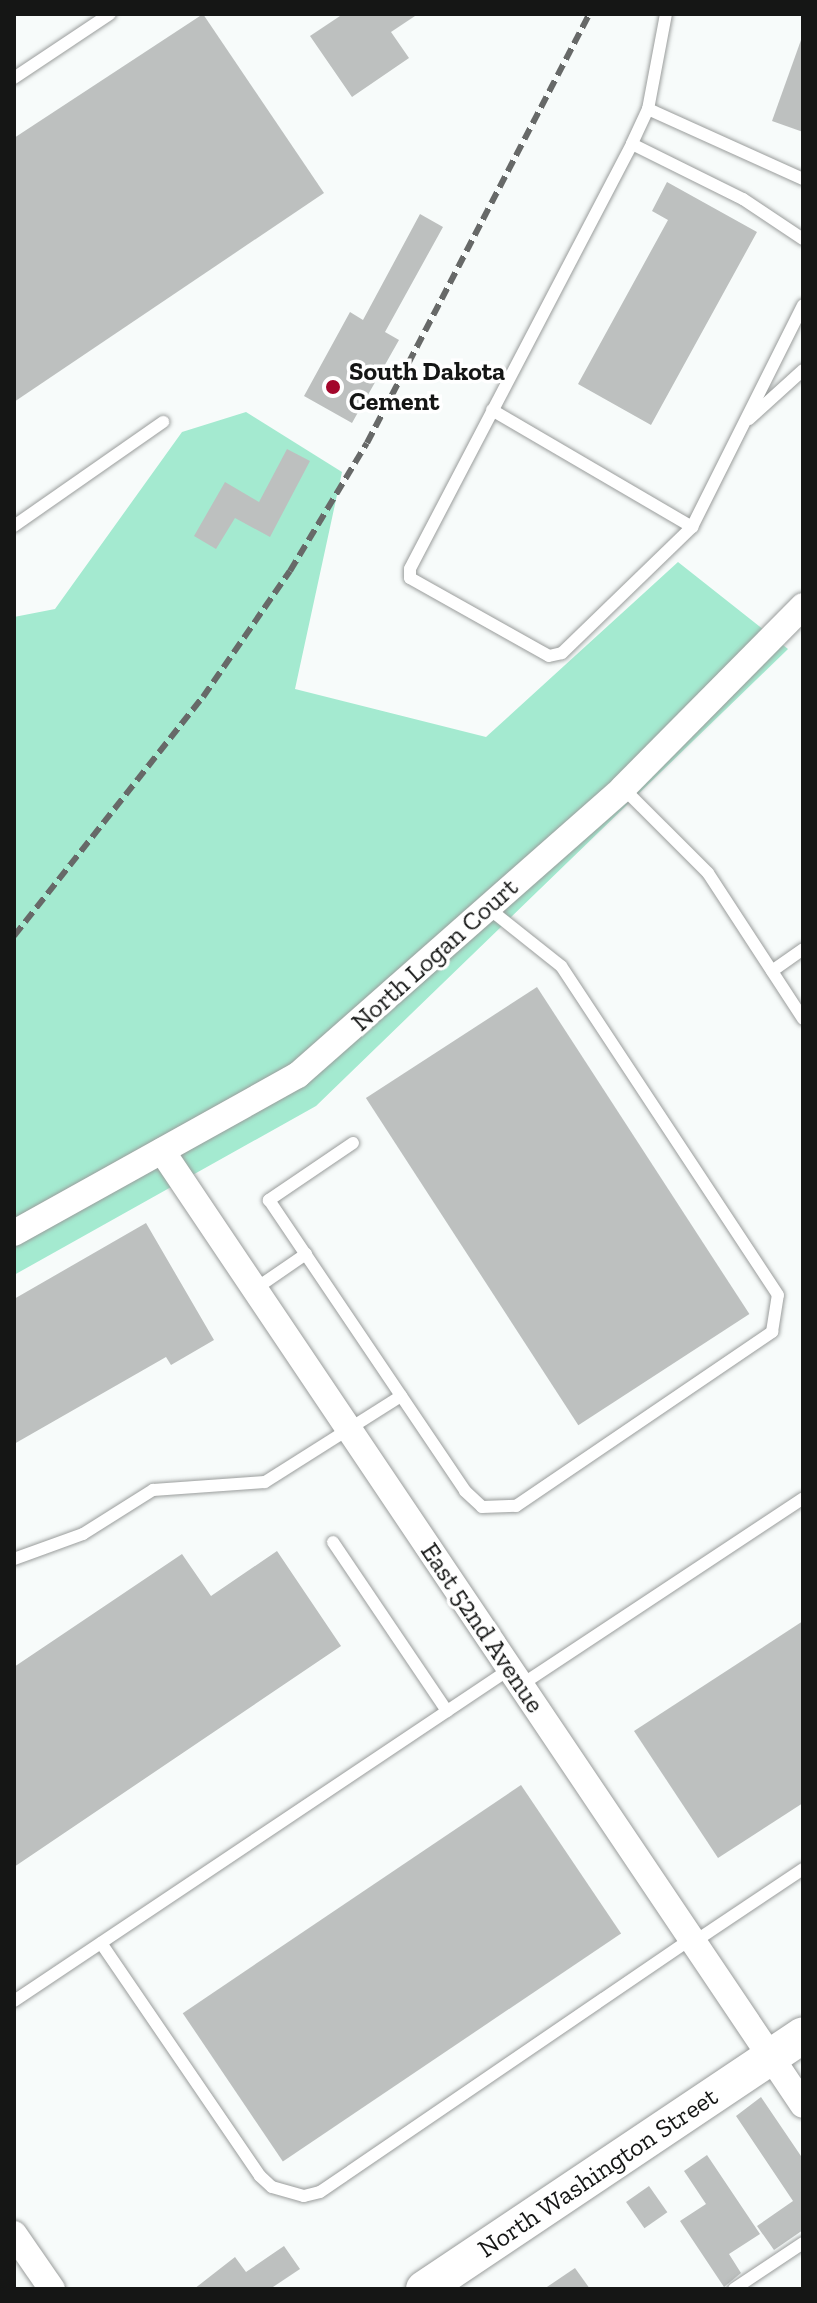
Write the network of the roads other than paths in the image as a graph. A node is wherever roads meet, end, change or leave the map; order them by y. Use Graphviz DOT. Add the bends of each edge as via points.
graph roads {
  1 [pos="110,14"];
  2 [pos="666,14"];
  3 [pos="14,78"];
  4 [pos="648,109"];
  5 [pos="632,144"];
  6 [pos="803,179"];
  7 [pos="803,239"];
  8 [pos="803,305"];
  9 [pos="803,370"];
  10 [pos="492,410"];
  11 [pos="163,422"];
  12 [pos="743,425"];
  13 [pos="14,526"];
  14 [pos="692,527"];
  15 [pos="803,606"];
  16 [pos="623,788"];
  17 [pos="488,908"];
  18 [pos="803,949"];
  19 [pos="772,971"];
  20 [pos="803,1019"];
  21 [pos="353,1143"];
  22 [pos="162,1151"];
  23 [pos="14,1233"];
  24 [pos="306,1254"];
  25 [pos="255,1289"];
  26 [pos="401,1396"];
  27 [pos="349,1430"];
  28 [pos="803,1498"];
  29 [pos="333,1542"];
  30 [pos="14,1559"];
  31 [pos="516,1677"];
  32 [pos="447,1711"];
  33 [pos="803,1869"];
  34 [pos="692,1941"];
  35 [pos="101,1943"];
  36 [pos="14,2001"];
  37 [pos="803,2035"];
  38 [pos="771,2057"];
  39 [pos="803,2105"];
  40 [pos="16,2242"];
  41 [pos="803,2243"];
  42 [pos="52,2289"];
  43 [pos="424,2289"];
  44 [pos="734,2289"];
  1 -- 3 [label="lane"];
  2 -- 4 [label="lane"];
  4 -- 5 [label="lane"];
  4 -- 6 [label="lane"];
  5 -- 7 [label="lane" via="743,199"];
  5 -- 10 [label="lane"];
  8 -- 12 [label="lane"];
  9 -- 12 [label="lane"];
  10 -- 14 [label="lane"];
  10 -- 14 [label="lane" via="410,569 421,588 549,656 562,653"];
  11 -- 13 [label="lane"];
  12 -- 14 [label="lane"];
  15 -- 16 [label="street, North Logan Court"];
  16 -- 17 [label="street, North Logan Court"];
  16 -- 19 [label="lane" via="708,873"];
  17 -- 22 [label="street, North Logan Court" via="298,1075"];
  17 -- 26 [label="lane" via="561,966 772,1284 779,1317 762,1340 505,1510 472,1501"];
  18 -- 19 [label="lane"];
  19 -- 20 [label="lane"];
  21 -- 24 [label="lane" via="269,1200"];
  22 -- 23 [label="street, North Logan Court"];
  22 -- 25 [label="street, East 52nd Avenue"];
  24 -- 25 [label="lane"];
  24 -- 26 [label="lane"];
  25 -- 27 [label="street, East 52nd Avenue"];
  26 -- 27 [label="lane"];
  27 -- 30 [label="lane" via="265,1482 153,1490 83,1534"];
  27 -- 31 [label="street, East 52nd Avenue"];
  28 -- 31 [label="lane"];
  29 -- 32 [label="lane"];
  31 -- 32 [label="lane"];
  31 -- 34 [label="street, East 52nd Avenue"];
  32 -- 35 [label="lane"];
  33 -- 34 [label="lane"];
  34 -- 35 [label="lane" via="320,2192 304,2196 272,2187 260,2176"];
  34 -- 38 [label="street, East 52nd Avenue"];
  35 -- 36 [label="lane"];
  37 -- 38 [label="main road, North Washington Street"];
  38 -- 39 [label="street, East 52nd Avenue"];
  38 -- 43 [label="main road, North Washington Street"];
  40 -- 42 [label="street"];
  41 -- 44 [label="lane"];
}
